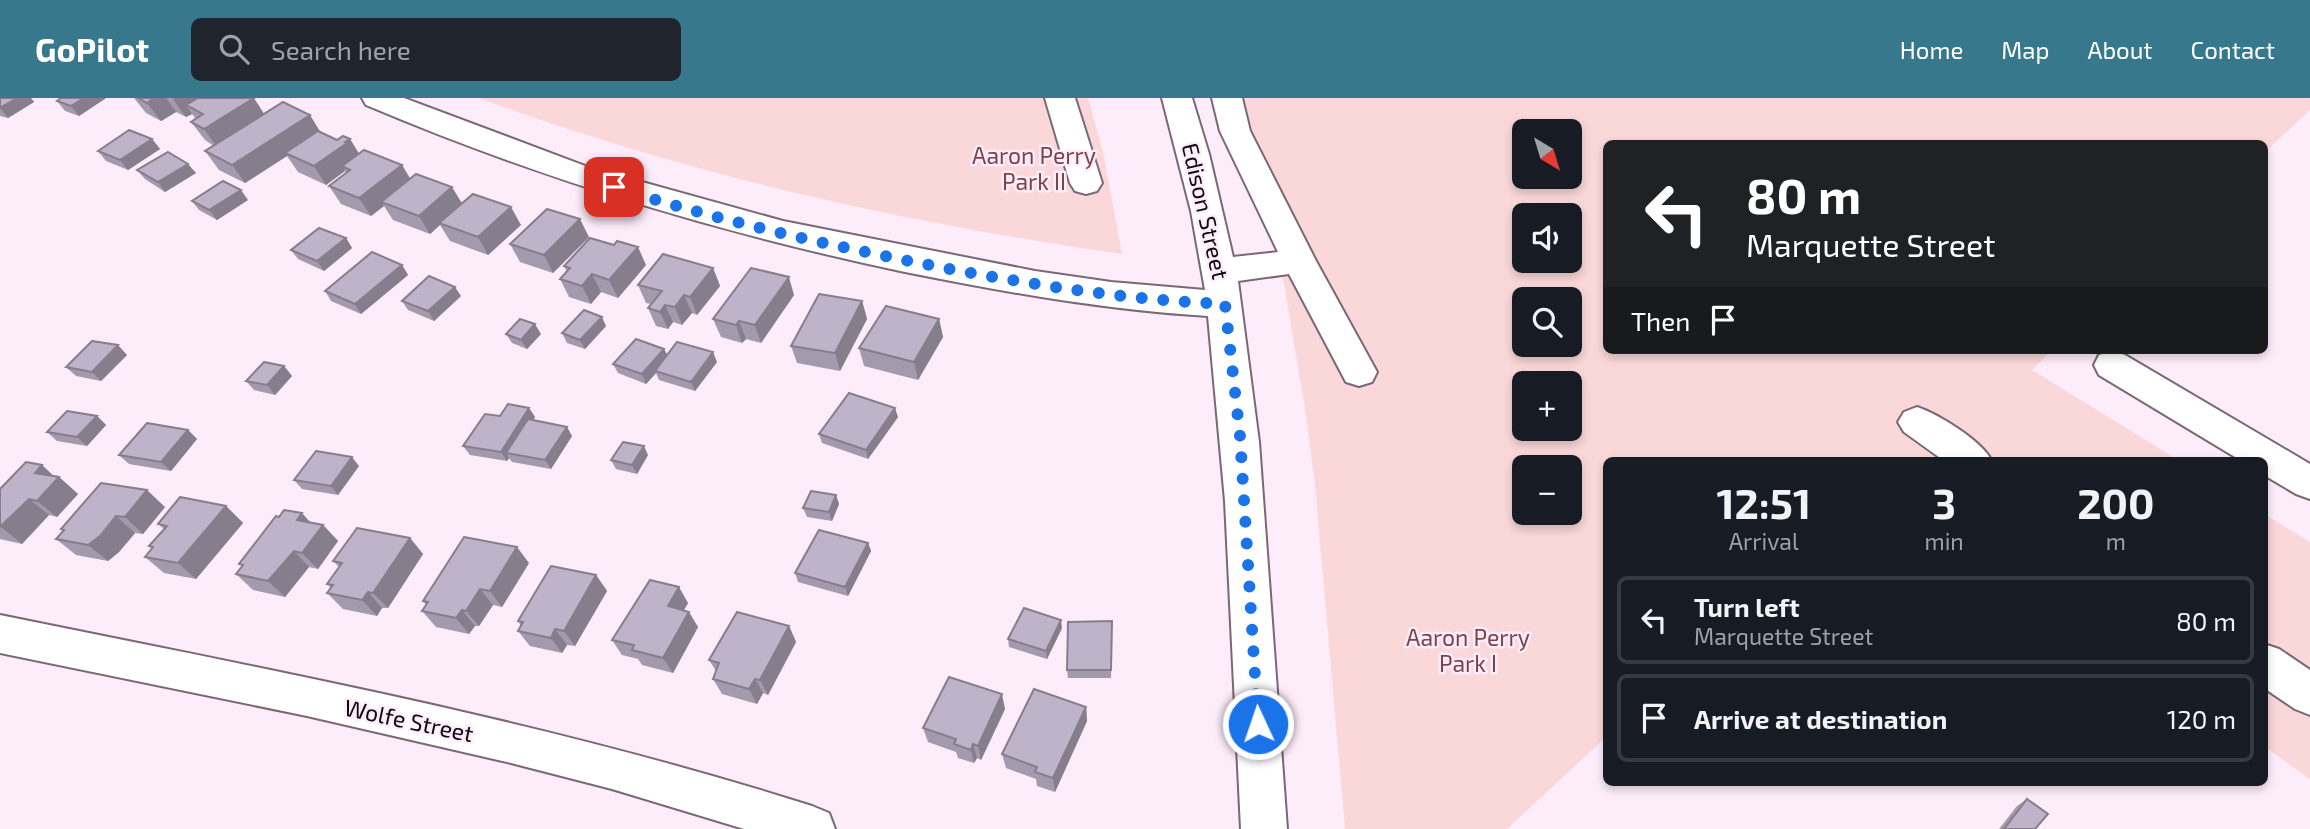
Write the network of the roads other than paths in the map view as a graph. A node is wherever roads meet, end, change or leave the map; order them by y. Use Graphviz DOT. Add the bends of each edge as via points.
graph roads {
  1 [pos="377,98"];
  2 [pos="1060,98"];
  3 [pos="1177,98"];
  4 [pos="1227,98"];
  5 [pos="1086,183"];
  6 [pos="1299,261"];
  7 [pos="1223,287"];
  8 [pos="2112,365"];
  9 [pos="1359,372"];
  10 [pos="1917,422"];
  11 [pos="1968,457"];
  12 [pos="2266,457"];
  13 [pos="2268,458"];
  14 [pos="2310,483"];
  15 [pos="0,634"];
  16 [pos="2268,666"];
  17 [pos="2310,695"];
  18 [pos="812,829"];
  19 [pos="1264,829"];
  1 -- 7 [label="street" via="549,166 725,219 864,252 1140,298"];
  2 -- 5 [label="street"];
  3 -- 7 [label="street, Edison Street" via="1198,166"];
  4 -- 6 [label="street" via="1235,131"];
  6 -- 7 [label="street"];
  6 -- 9 [label="street"];
  7 -- 19 [label="street, Edison Street" via="1244,486"];
  8 -- 12 [label="street"];
  10 -- 11 [label="street"];
  13 -- 14 [label="street"];
  15 -- 18 [label="street, Wolfe Street" via="523,744"];
  16 -- 17 [label="street"];
}
